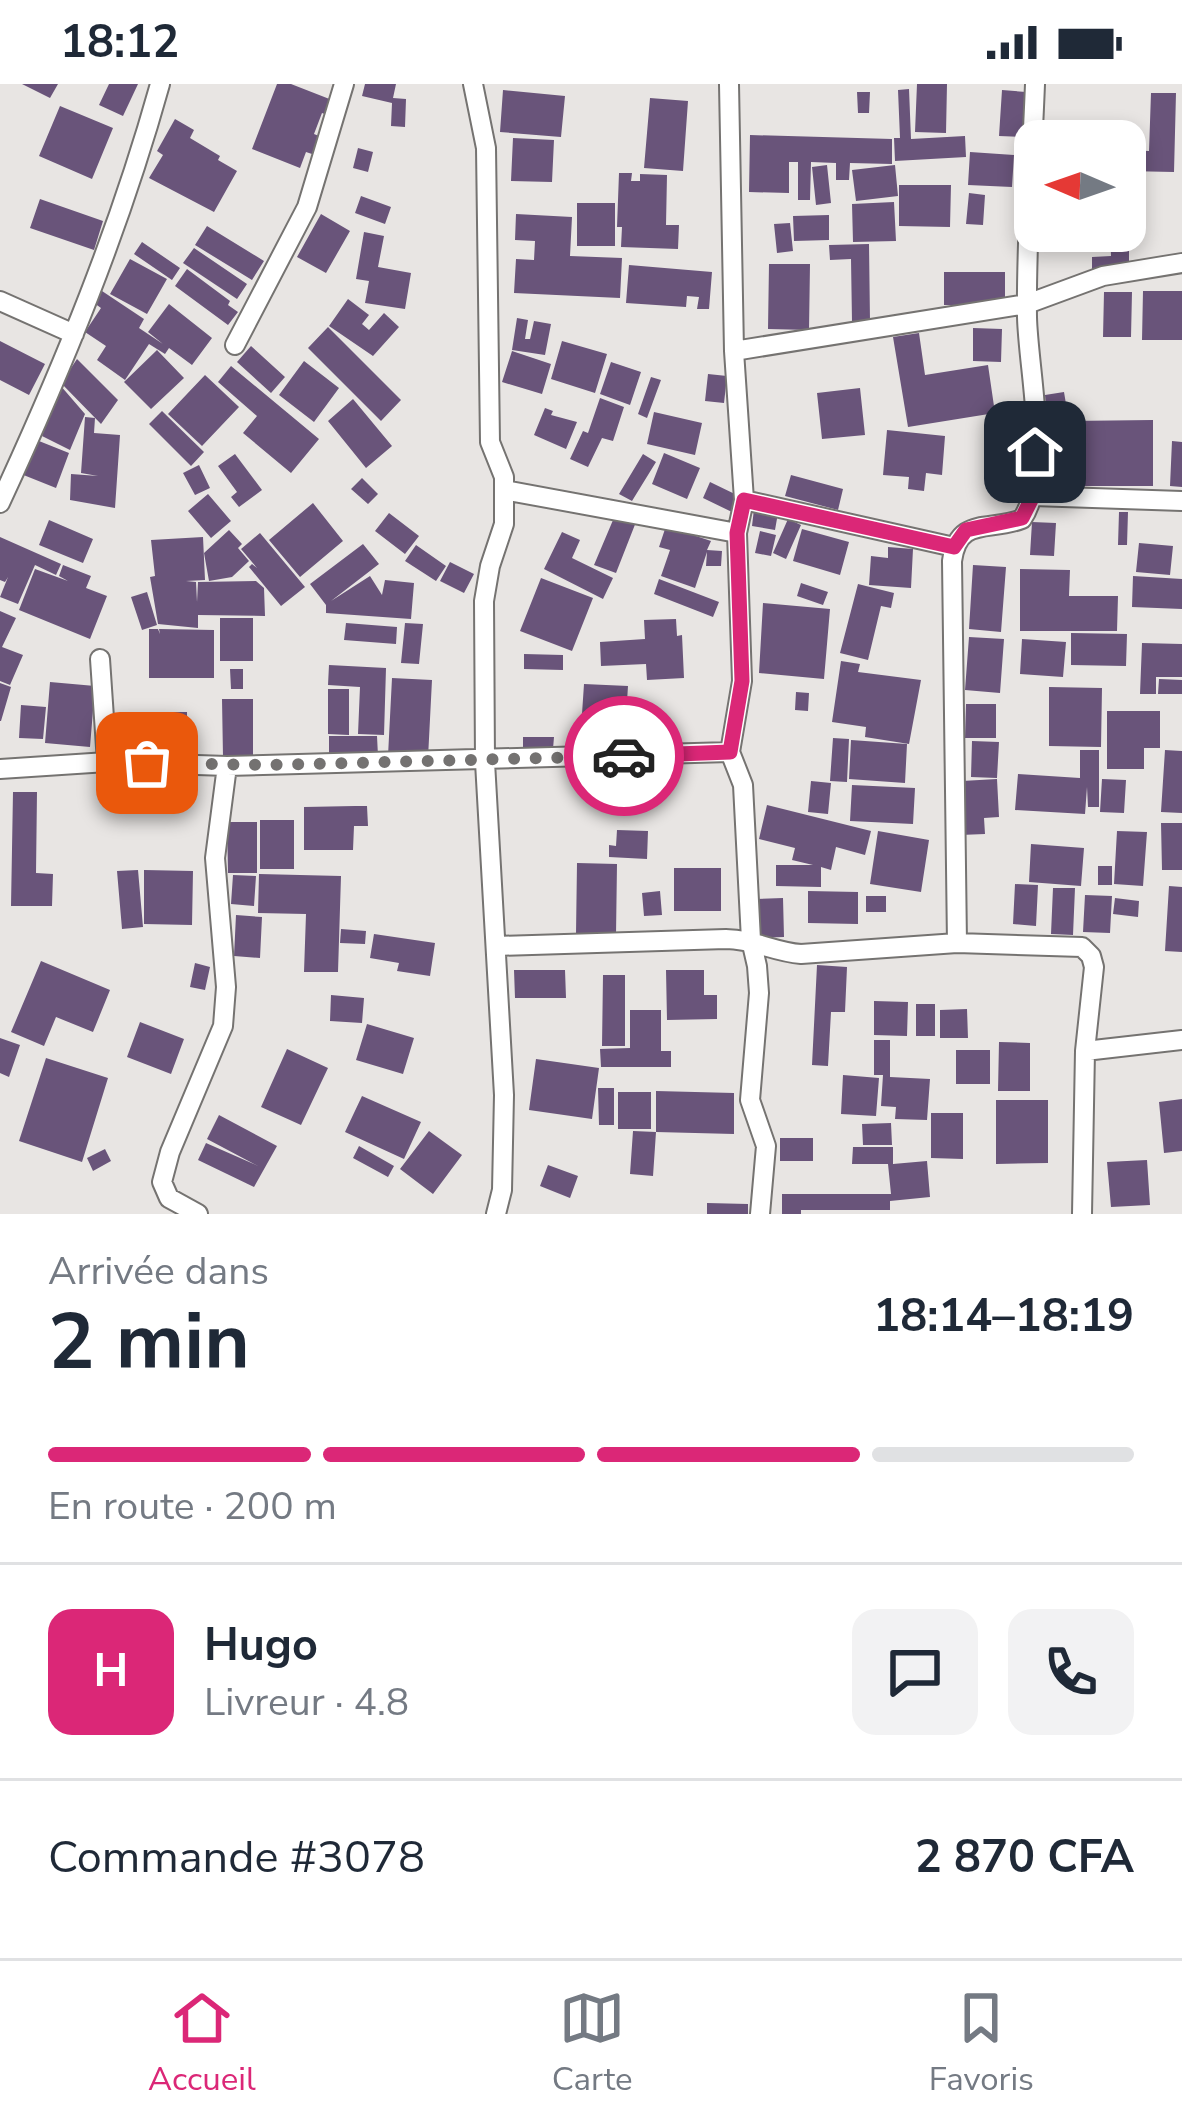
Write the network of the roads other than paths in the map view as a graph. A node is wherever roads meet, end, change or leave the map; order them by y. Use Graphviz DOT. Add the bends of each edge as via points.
graph roads {
  1 [pos="160,84"];
  2 [pos="344,84"];
  3 [pos="473,84"];
  4 [pos="729,84"];
  5 [pos="1035,84"];
  6 [pos="1182,262"];
  7 [pos="0,301"];
  8 [pos="1027,304"];
  9 [pos="74,334"];
  10 [pos="236,345"];
  11 [pos="734,351"];
  12 [pos="504,490"];
  13 [pos="1033,496"];
  14 [pos="744,500"];
  15 [pos="1182,501"];
  16 [pos="0,503"];
  17 [pos="737,533"];
  18 [pos="959,553"];
  19 [pos="100,659"];
  20 [pos="730,752"];
  21 [pos="485,761"];
  22 [pos="107,762"];
  23 [pos="227,766"];
  24 [pos="0,769"];
  25 [pos="751,940"];
  26 [pos="957,943"];
  27 [pos="497,946"];
  28 [pos="1182,1040"];
  29 [pos="1085,1051"];
  30 [pos="198,1214"];
  31 [pos="496,1214"];
  32 [pos="760,1214"];
  33 [pos="1082,1214"];
  1 -- 9 [label="street"];
  2 -- 10 [label="street" via="308,207"];
  3 -- 12 [label="street" via="486,148 490,442"];
  4 -- 11 [label="street"];
  5 -- 8 [label="street"];
  6 -- 8 [label="street" via="1103,276"];
  7 -- 9 [label="street"];
  8 -- 11 [label="street"];
  8 -- 13 [label="street"];
  9 -- 16 [label="street"];
  11 -- 14 [label="street"];
  12 -- 17 [label="street"];
  12 -- 21 [label="street" via="504,524 484,601"];
  13 -- 15 [label="street"];
  13 -- 18 [label="street" via="1022,518 966,530"];
  14 -- 17 [label="street"];
  14 -- 18 [label="street"];
  17 -- 20 [label="street" via="742,681"];
  18 -- 26 [label="street"];
  19 -- 22 [label="street"];
  20 -- 21 [label="street"];
  20 -- 25 [label="street" via="743,785"];
  21 -- 23 [label="street"];
  21 -- 27 [label="street"];
  22 -- 23 [label="street"];
  22 -- 24 [label="street"];
  23 -- 30 [label="street" via="215,858 223,1026 162,1182 169,1198"];
  25 -- 26 [label="street" via="801,954"];
  25 -- 27 [label="street"];
  25 -- 32 [label="street" via="759,993 750,1100 766,1146"];
  26 -- 29 [label="street" via="1082,947 1094,967"];
  27 -- 31 [label="street" via="504,1095"];
  28 -- 29 [label="street"];
  29 -- 33 [label="street"];
}
